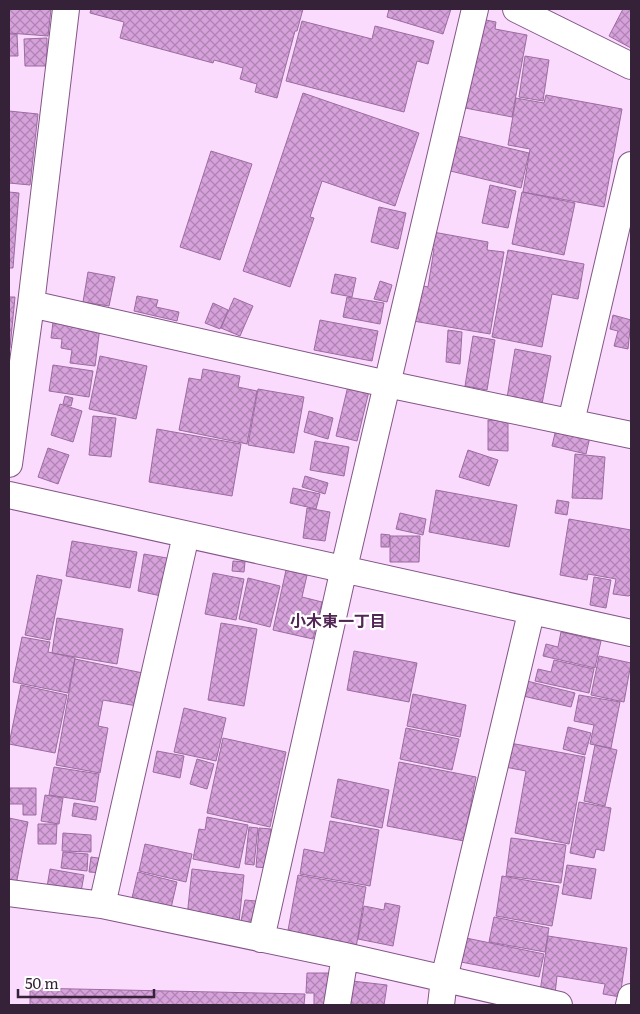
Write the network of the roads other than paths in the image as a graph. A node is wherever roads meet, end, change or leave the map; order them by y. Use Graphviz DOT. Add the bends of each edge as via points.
graph roads {
  1 [pos="66,9"];
  2 [pos="474,9"];
  3 [pos="516,9"];
  4 [pos="631,66"];
  5 [pos="631,165"];
  6 [pos="31,304"];
  7 [pos="387,384"];
  8 [pos="571,422"];
  9 [pos="631,435"];
  10 [pos="9,464"];
  11 [pos="9,495"];
  12 [pos="186,535"];
  13 [pos="344,568"];
  14 [pos="531,612"];
  15 [pos="631,633"];
  16 [pos="9,893"];
  17 [pos="102,905"];
  18 [pos="261,939"];
  19 [pos="345,956"];
  20 [pos="444,979"];
  21 [pos="631,997"];
  22 [pos="337,1005"];
  23 [pos="441,1005"];
  24 [pos="558,1005"];
  25 [pos="629,1005"];
  1 -- 6 [label="street"];
  2 -- 7 [label="street"];
  3 -- 4 [label="street"];
  5 -- 8 [label="street"];
  6 -- 7 [label="street"];
  6 -- 10 [label="street"];
  7 -- 8 [label="street"];
  7 -- 13 [label="street"];
  8 -- 9 [label="street"];
  11 -- 12 [label="street"];
  12 -- 13 [label="street"];
  12 -- 17 [label="street"];
  13 -- 14 [label="street"];
  13 -- 18 [label="street"];
  14 -- 15 [label="street"];
  14 -- 20 [label="street"];
  16 -- 17 [label="street"];
  17 -- 18 [label="street"];
  18 -- 19 [label="street"];
  19 -- 20 [label="street"];
  19 -- 22 [label="street"];
  20 -- 23 [label="street"];
  20 -- 24 [label="street"];
  21 -- 25 [label="street"];
}
